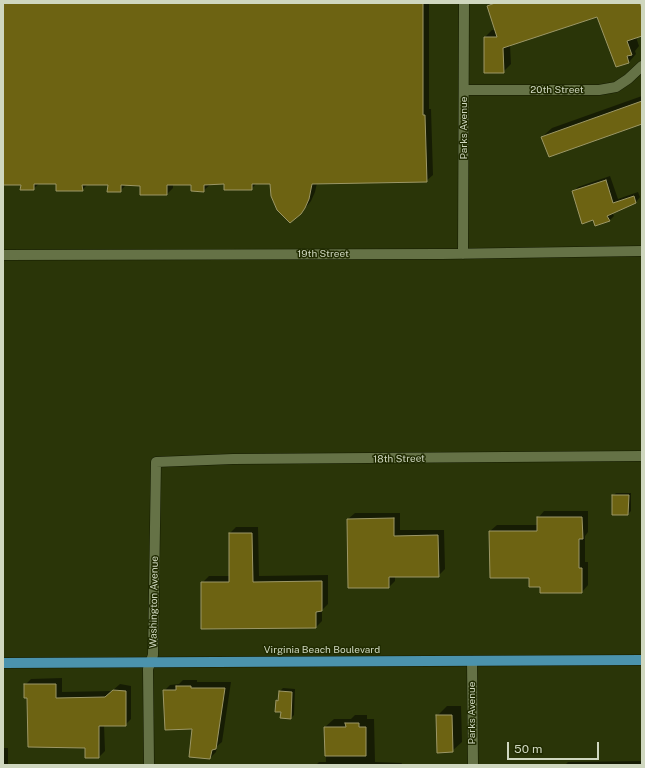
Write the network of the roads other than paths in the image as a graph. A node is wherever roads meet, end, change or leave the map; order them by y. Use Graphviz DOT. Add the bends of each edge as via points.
graph roads {
  1 [pos="464,3"];
  2 [pos="642,66"];
  3 [pos="464,90"];
  4 [pos="642,252"];
  5 [pos="463,254"];
  6 [pos="3,255"];
  7 [pos="642,456"];
  8 [pos="156,462"];
  9 [pos="642,660"];
  10 [pos="472,661"];
  11 [pos="3,663"];
  12 [pos="150,663"];
  13 [pos="149,765"];
  14 [pos="473,765"];
  1 -- 3 [label="street, Parks Avenue"];
  2 -- 3 [label="street, 20th Street" via="616,87 600,90"];
  3 -- 5 [label="street, Parks Avenue"];
  4 -- 5 [label="street, 19th Street"];
  5 -- 6 [label="street, 19th Street"];
  7 -- 8 [label="street, 18th Street" via="232,459"];
  8 -- 12 [label="street, Washington Avenue" via="153,655"];
  9 -- 10 [label="main road, Virginia Beach Boulevard"];
  10 -- 12 [label="main road, Virginia Beach Boulevard"];
  10 -- 14 [label="street, Parks Avenue"];
  11 -- 12 [label="main road, Virginia Beach Boulevard"];
  12 -- 13 [label="street, Washington Avenue"];
}
